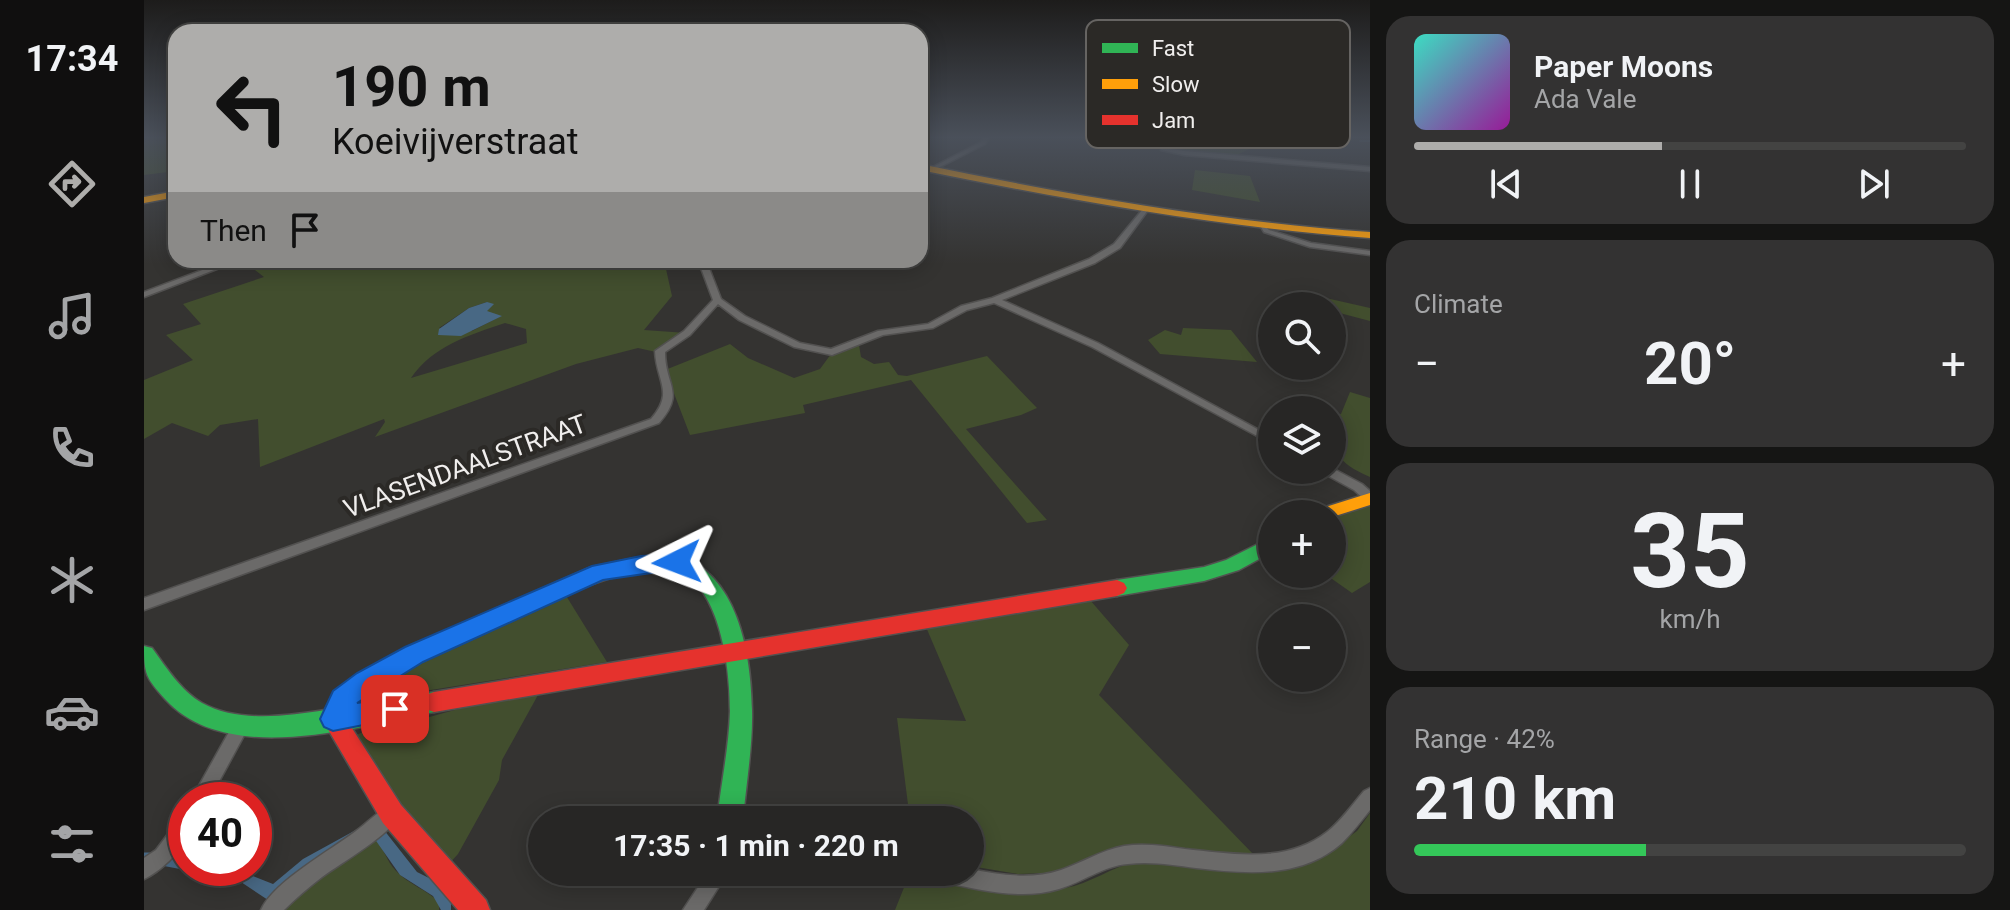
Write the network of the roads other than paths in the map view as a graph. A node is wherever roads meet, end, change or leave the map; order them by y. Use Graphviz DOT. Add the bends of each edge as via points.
graph roads {
  1 [pos="981,178"];
  2 [pos="168,196"];
  3 [pos="144,200"];
  4 [pos="1145,210"];
  5 [pos="1264,227"];
  6 [pos="1370,235"];
  7 [pos="1370,253"];
  8 [pos="215,268"];
  9 [pos="705,268"];
  10 [pos="144,295"];
  11 [pos="995,300"];
  12 [pos="719,301"];
  13 [pos="1258,433"];
  14 [pos="1346,482"];
  15 [pos="1366,495"];
  16 [pos="1346,504"];
  17 [pos="1258,551"];
  18 [pos="144,604"];
  19 [pos="734,653"];
  20 [pos="144,655"];
  21 [pos="333,719"];
  22 [pos="240,728"];
  23 [pos="210,782"];
  24 [pos="1370,797"];
  25 [pos="731,806"];
  26 [pos="392,814"];
  27 [pos="168,848"];
  28 [pos="144,870"];
  29 [pos="984,878"];
  30 [pos="712,886"];
  31 [pos="690,909"];
  32 [pos="271,910"];
  33 [pos="476,910"];
  1 -- 4 [label="street"];
  2 -- 3 [label="street"];
  4 -- 5 [label="street"];
  4 -- 11 [label="street" via="1117,246"];
  5 -- 6 [label="street"];
  5 -- 7 [label="street" via="1292,240"];
  8 -- 10 [label="street"];
  9 -- 12 [label="street"];
  11 -- 12 [label="street" via="964,308 930,326 881,333 832,352 783,340"];
  11 -- 13 [label="street" via="1095,345"];
  12 -- 18 [label="street, VLASENDAALSTRAAT" via="660,351 670,392 655,421"];
  14 -- 15 [label="street"];
  15 -- 16 [label="street"];
  17 -- 19 [label="street" via="1204,574"];
  19 -- 21 [label="street"];
  19 -- 21 [label="street" via="723,605 701,575 677,562 641,564 599,572 414,655 342,699"];
  19 -- 25 [label="street" via="741,711"];
  20 -- 22 [label="street" via="172,694 197,713"];
  21 -- 22 [label="street"];
  21 -- 26 [label="street"];
  22 -- 23 [label="street"];
  24 -- 29 [label="street" via="1332,840 1306,855 1265,863 1213,863 1135,854 1030,885"];
  26 -- 32 [label="street"];
  26 -- 33 [label="street"];
  27 -- 28 [label="street"];
  30 -- 31 [label="street"];
}
